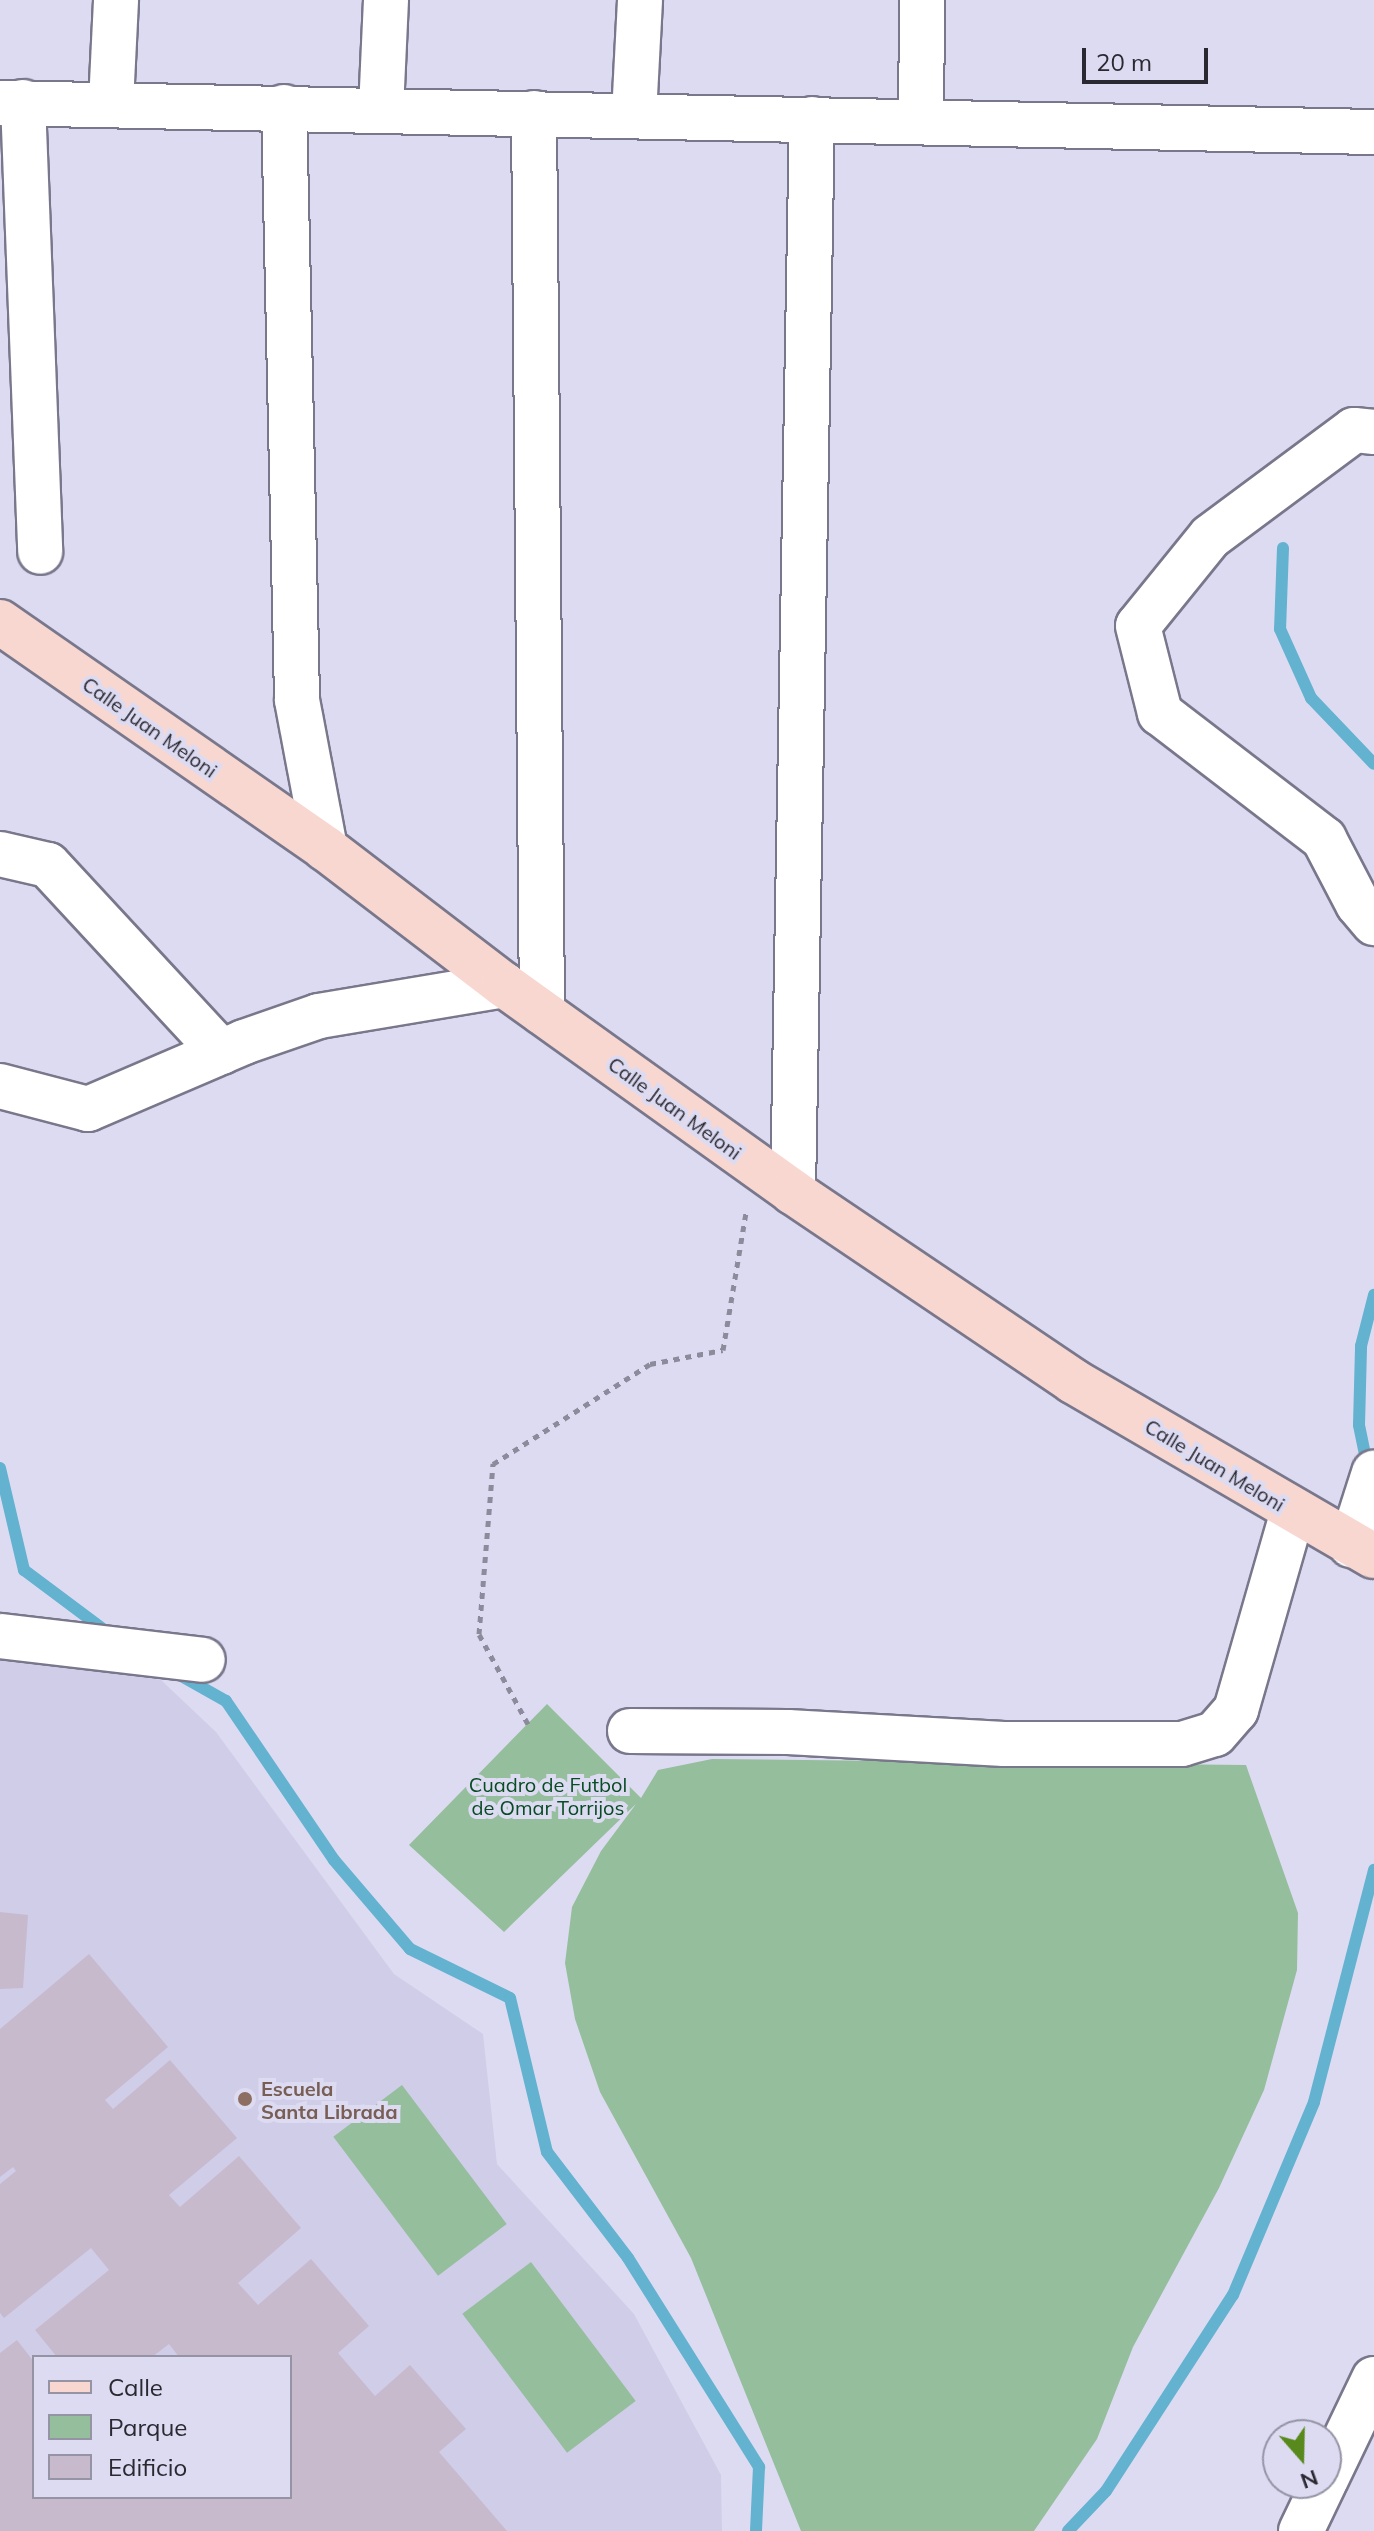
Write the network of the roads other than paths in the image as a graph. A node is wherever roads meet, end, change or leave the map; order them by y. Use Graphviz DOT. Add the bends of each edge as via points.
graph roads {
  1 [pos="116,0"];
  2 [pos="386,0"];
  3 [pos="640,0"];
  4 [pos="922,0"];
  5 [pos="11,103"];
  6 [pos="111,103"];
  7 [pos="284,107"];
  8 [pos="381,110"];
  9 [pos="534,113"];
  10 [pos="634,115"];
  11 [pos="812,119"];
  12 [pos="921,122"];
  13 [pos="1374,132"];
  14 [pos="1374,432"];
  15 [pos="40,552"];
  16 [pos="0,622"];
  17 [pos="325,848"];
  18 [pos="0,854"];
  19 [pos="1374,923"];
  20 [pos="504,985"];
  21 [pos="542,1012"];
  22 [pos="221,1052"];
  23 [pos="0,1086"];
  24 [pos="793,1192"];
  25 [pos="1293,1511"];
  26 [pos="1364,1526"];
  27 [pos="0,1636"];
  28 [pos="191,1658"];
  29 [pos="630,1731"];
  30 [pos="1374,2379"];
  31 [pos="1342,2446"];
  32 [pos="1316,2499"];
  33 [pos="1301,2531"];
  1 -- 6 [label="street"];
  2 -- 8 [label="street"];
  3 -- 10 [label="street"];
  4 -- 12 [label="street"];
  5 -- 6 [label="street"];
  5 -- 15 [label="street"];
  6 -- 7 [label="street"];
  7 -- 8 [label="street"];
  7 -- 17 [label="street" via="297,700"];
  8 -- 9 [label="street"];
  9 -- 10 [label="street"];
  9 -- 21 [label="street"];
  10 -- 11 [label="street"];
  11 -- 12 [label="street"];
  11 -- 24 [label="street"];
  12 -- 13 [label="street"];
  14 -- 19 [label="street" via="1354,430 1210,537 1138,626 1160,713 1324,839 1358,904"];
  16 -- 17 [label="main road, Calle Juan Meloni"];
  17 -- 20 [label="main road, Calle Juan Meloni"];
  18 -- 22 [label="street" via="48,865"];
  20 -- 21 [label="main road, Calle Juan Meloni"];
  20 -- 22 [label="street" via="319,1016"];
  21 -- 24 [label="main road, Calle Juan Meloni"];
  22 -- 23 [label="street" via="88,1109"];
  24 -- 25 [label="main road, Calle Juan Meloni" via="1073,1381"];
  25 -- 26 [label="main road, Calle Juan Meloni"];
  25 -- 29 [label="street" via="1236,1710 1215,1734 1182,1744 1033,1744"];
  27 -- 28 [label="street"];
  30 -- 31 [label="street"];
  32 -- 33 [label="street"];
}
